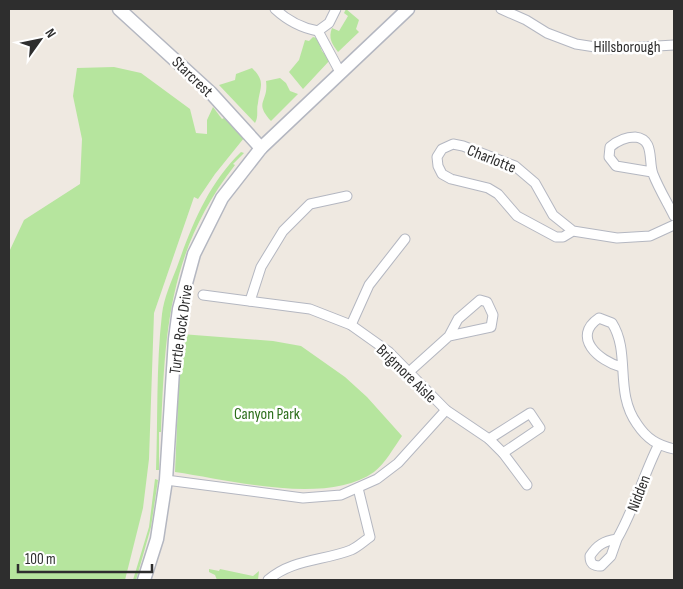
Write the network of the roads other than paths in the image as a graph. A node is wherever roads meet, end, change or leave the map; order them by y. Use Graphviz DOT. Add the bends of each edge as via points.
graph roads {
  1 [pos="119,9"];
  2 [pos="275,9"];
  3 [pos="336,9"];
  4 [pos="408,9"];
  5 [pos="501,9"];
  6 [pos="520,9"];
  7 [pos="526,20"];
  8 [pos="318,32"];
  9 [pos="674,45"];
  10 [pos="340,72"];
  11 [pos="261,148"];
  12 [pos="652,172"];
  13 [pos="346,196"];
  14 [pos="674,216"];
  15 [pos="674,224"];
  16 [pos="573,231"];
  17 [pos="405,239"];
  18 [pos="203,295"];
  19 [pos="250,301"];
  20 [pos="350,325"];
  21 [pos="449,336"];
  22 [pos="621,366"];
  23 [pos="409,372"];
  24 [pos="446,410"];
  25 [pos="489,439"];
  26 [pos="658,446"];
  27 [pos="674,449"];
  28 [pos="503,453"];
  29 [pos="166,480"];
  30 [pos="527,485"];
  31 [pos="358,488"];
  32 [pos="617,539"];
  33 [pos="144,580"];
  34 [pos="268,580"];
  1 -- 11 [label="street, Starcrest" via="210,93"];
  2 -- 8 [label="street" via="302,28"];
  3 -- 8 [label="street" via="329,23"];
  4 -- 10 [label="street, Turtle Rock Drive"];
  5 -- 7 [label="street, Hillsborough"];
  6 -- 7 [label="street, Hillsborough"];
  7 -- 9 [label="street, Hillsborough" via="547,33 589,47 631,49"];
  8 -- 10 [label="street"];
  10 -- 11 [label="street, Turtle Rock Drive"];
  11 -- 29 [label="street, Turtle Rock Drive" via="222,198 194,254 186,281 175,339"];
  12 -- 12 [label="street" via="648,143 642,138 617,141 610,147 609,157 616,166"];
  12 -- 14 [label="street"];
  13 -- 19 [label="street" via="310,204 283,231 261,267"];
  15 -- 16 [label="street, Charlotte" via="650,236 617,238"];
  16 -- 16 [label="street, Charlotte" via="554,215 535,183 515,166 463,146 453,144 442,150 438,166 450,179 488,188 498,194 516,216 556,237"];
  17 -- 20 [label="street" via="369,285"];
  18 -- 19 [label="street, Brigmore Aisle"];
  19 -- 20 [label="street, Brigmore Aisle" via="310,309"];
  20 -- 23 [label="street, Brigmore Aisle" via="389,352"];
  21 -- 21 [label="street" via="458,319 480,300 487,302 493,315 491,326"];
  21 -- 23 [label="street"];
  22 -- 22 [label="street" via="609,364 591,346 587,335 600,318 612,323 616,329"];
  22 -- 26 [label="street" via="623,390 632,417"];
  23 -- 24 [label="street, Brigmore Aisle"];
  24 -- 25 [label="street, Brigmore Aisle"];
  24 -- 31 [label="street" via="398,463"];
  25 -- 28 [label="street, Brigmore Aisle"];
  25 -- 28 [label="street" via="530,413 540,428"];
  26 -- 27 [label="street"];
  26 -- 32 [label="street, Nidden"];
  28 -- 30 [label="street, Brigmore Aisle"];
  29 -- 31 [label="street" via="303,498 341,495"];
  29 -- 33 [label="street, Turtle Rock Drive" via="157,539"];
  31 -- 34 [label="street" via="370,537 352,550 296,564"];
}
